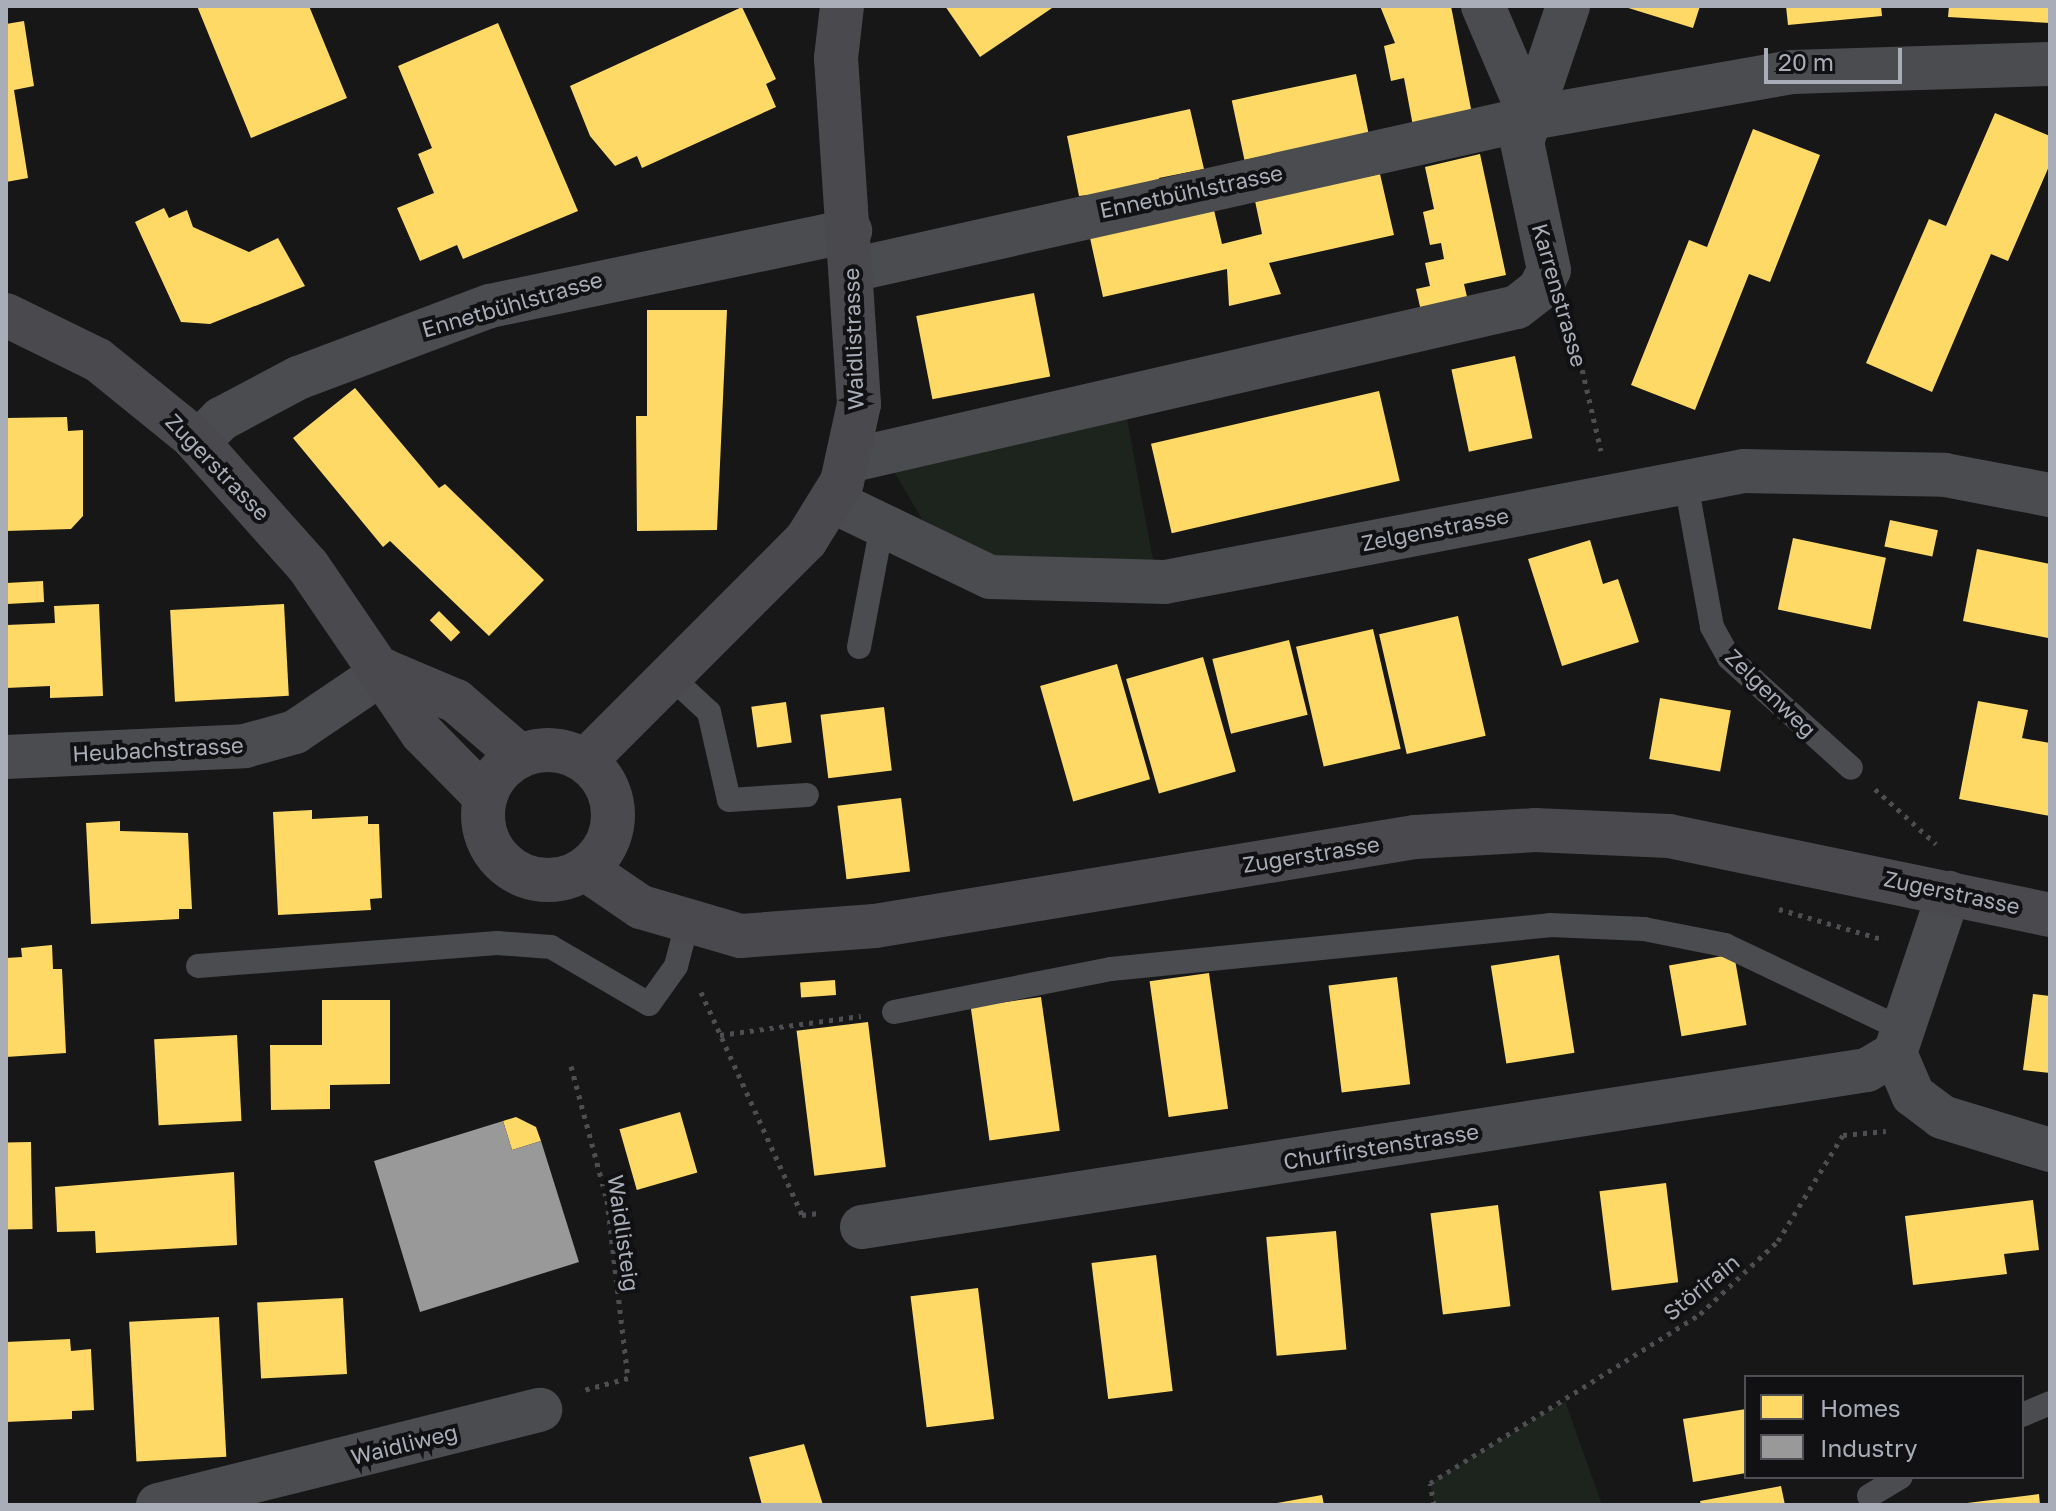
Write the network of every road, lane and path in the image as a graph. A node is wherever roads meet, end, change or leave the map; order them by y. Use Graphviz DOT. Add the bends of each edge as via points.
graph roads {
  1 [pos="842,6"];
  2 [pos="1483,6"];
  3 [pos="1568,6"];
  4 [pos="2050,64"];
  5 [pos="1531,118"];
  6 [pos="851,251"];
  7 [pos="1549,270"];
  8 [pos="6,315"];
  9 [pos="198,442"];
  10 [pos="848,461"];
  11 [pos="1685,478"];
  12 [pos="1611,494"];
  13 [pos="2050,495"];
  14 [pos="834,502"];
  15 [pos="882,525"];
  16 [pos="859,647"];
  17 [pos="385,671"];
  18 [pos="669,675"];
  19 [pos="520,756"];
  20 [pos="6,757"];
  21 [pos="585,761"];
  22 [pos="1851,768"];
  23 [pos="807,795"];
  24 [pos="485,797"];
  25 [pos="585,869"];
  26 [pos="1949,874"];
  27 [pos="2050,915"];
  28 [pos="687,924"];
  29 [pos="198,966"];
  30 [pos="701,992"];
  31 [pos="894,1012"];
  32 [pos="720,1035"];
  33 [pos="1898,1041"];
  34 [pos="571,1066"];
  35 [pos="1933,1110"];
  36 [pos="2050,1150"];
  37 [pos="802,1215"];
  38 [pos="862,1227"];
  39 [pos="2050,1403"];
  40 [pos="540,1410"];
  41 [pos="2024,1414"];
  42 [pos="1898,1479"];
  43 [pos="1869,1496"];
  44 [pos="158,1505"];
  45 [pos="1434,1505"];
  1 -- 6 [label="main road, Waidlistrasse" via="836,58"];
  2 -- 5 [label="street"];
  3 -- 5 [label="street, Karrenstrasse"];
  4 -- 5 [label="street, Ennetbühlstrasse" via="1792,72"];
  5 -- 6 [label="street, Ennetbühlstrasse"];
  5 -- 7 [label="street, Karrenstrasse" via="1522,142"];
  6 -- 9 [label="street, Ennetbühlstrasse" via="490,306 298,378 221,419"];
  6 -- 10 [label="main road, Waidlistrasse" via="859,404"];
  7 -- 10 [label="street" via="1540,289 1517,307"];
  7 -- 12 [label="path, Karrenstrasse" via="1563,286"];
  8 -- 9 [label="main road, Zugerstrasse" via="98,360"];
  9 -- 17 [label="main road, Zugerstrasse" via="308,566"];
  10 -- 14 [label="main road, Waidlistrasse"];
  11 -- 12 [label="street, Zelgenstrasse"];
  11 -- 13 [label="street, Zelgenstrasse" via="1818,467 1945,475"];
  11 -- 22 [label="lane, Zelgenweg" via="1712,627 1729,658"];
  12 -- 15 [label="street, Zelgenstrasse" via="1165,582 990,577"];
  14 -- 15 [label="street, Zelgenstrasse"];
  14 -- 18 [label="main road, Waidlistrasse" via="787,561"];
  15 -- 16 [label="lane"];
  17 -- 19 [label="main road" via="456,701"];
  17 -- 20 [label="street, Heubachstrasse" via="295,732 245,746"];
  17 -- 24 [label="main road, Zugerstrasse" via="422,733"];
  18 -- 21 [label="main road, Waidlistrasse"];
  18 -- 23 [label="lane" via="709,712 729,800"];
  19 -- 21 [label="main road" via="553,749"];
  19 -- 24 [label="main road"];
  21 -- 25 [label="main road" via="608,788 613,824"];
  22 -- 26 [label="path"];
  24 -- 25 [label="main road" via="486,837 510,869 547,881"];
  25 -- 28 [label="main road, Zugerstrasse" via="641,907"];
  26 -- 27 [label="main road, Zugerstrasse"];
  26 -- 28 [label="main road, Zugerstrasse" via="1669,836 1535,830 1415,837 875,926 741,936"];
  26 -- 33 [label="street"];
  28 -- 29 [label="lane" via="676,966 649,1004 551,947 497,943"];
  30 -- 32 [label="path"];
  31 -- 32 [label="path"];
  31 -- 33 [label="lane" via="1111,969 1550,925 1644,929 1725,945"];
  32 -- 37 [label="path"];
  33 -- 35 [label="street" via="1913,1095"];
  33 -- 38 [label="street, Churfirstenstrasse" via="1867,1070"];
  34 -- 40 [label="path, Waidlisteig" via="607,1200 628,1378 547,1400"];
  35 -- 36 [label="street"];
  35 -- 45 [label="path, Störirain" via="1905,1130 1843,1135 1778,1241 1700,1314 1430,1483"];
  39 -- 41 [label="lane"];
  40 -- 44 [label="street, Waidliweg"];
  42 -- 43 [label="lane"];
}
